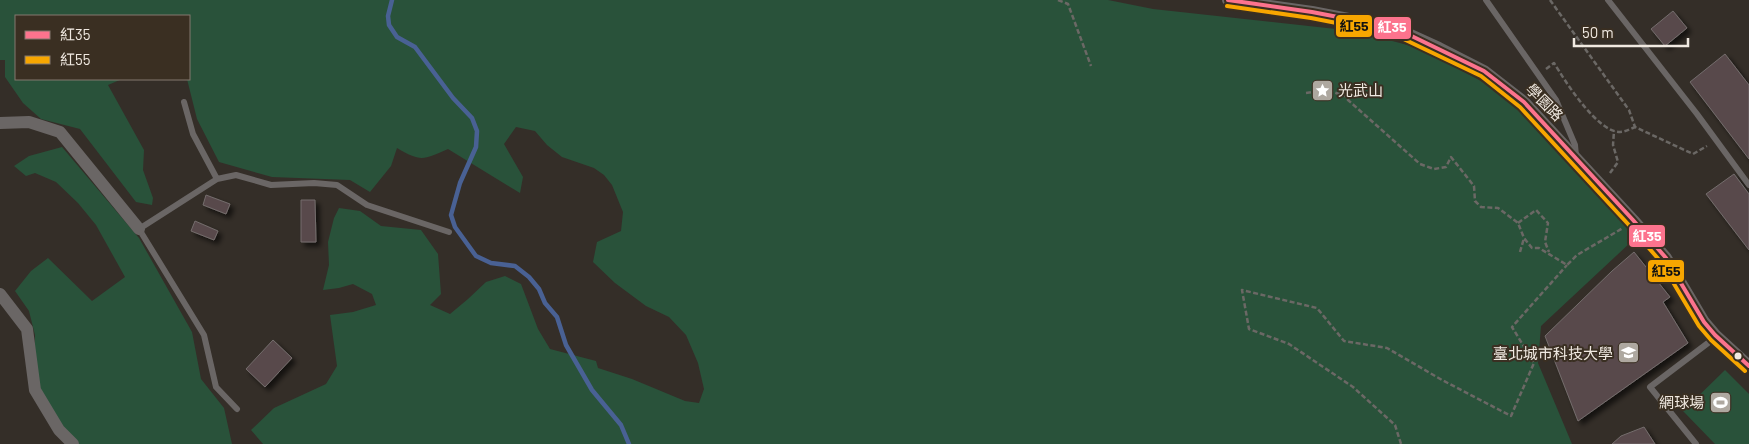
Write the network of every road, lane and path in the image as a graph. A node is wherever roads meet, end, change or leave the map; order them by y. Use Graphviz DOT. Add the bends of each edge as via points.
graph roads {
  1 [pos="1058,0"];
  2 [pos="1228,0"];
  3 [pos="1486,0"];
  4 [pos="1550,0"];
  5 [pos="1608,0"];
  6 [pos="1091,66"];
  7 [pos="1538,73"];
  8 [pos="1306,93"];
  9 [pos="184,102"];
  10 [pos="0,123"];
  11 [pos="1635,127"];
  12 [pos="1614,131"];
  13 [pos="1716,140"];
  14 [pos="1576,160"];
  15 [pos="1608,175"];
  16 [pos="217,179"];
  17 [pos="1749,185"];
  18 [pos="1518,223"];
  19 [pos="139,228"];
  20 [pos="1620,230"];
  21 [pos="449,232"];
  22 [pos="1524,238"];
  23 [pos="1520,252"];
  24 [pos="1549,254"];
  25 [pos="1567,265"];
  26 [pos="0,294"];
  27 [pos="1715,335"];
  28 [pos="1749,366"];
  29 [pos="236,409"];
  30 [pos="73,444"];
  31 [pos="1401,444"];
  32 [pos="1696,444"];
  1 -- 6 [label="path" via="1068,4 1073,14"];
  2 -- 14 [label="street, 學園路" via="1395,28 1430,44 1484,71 1524,102"];
  3 -- 7 [label="lane"];
  4 -- 11 [label="path" via="1628,110"];
  5 -- 13 [label="lane"];
  7 -- 12 [label="path" via="1554,63 1566,83 1601,124"];
  7 -- 14 [label="lane" via="1556,100 1575,145"];
  8 -- 18 [label="path" via="1327,90 1344,94 1420,164 1434,169 1446,167 1451,157 1474,186 1475,201 1481,206 1498,208"];
  9 -- 16 [label="lane" via="193,134"];
  10 -- 19 [label="street" via="29,122 60,132"];
  11 -- 12 [label="path"];
  11 -- 13 [label="path" via="1693,154"];
  12 -- 15 [label="path" via="1613,145 1618,162"];
  13 -- 17 [label="lane"];
  14 -- 27 [label="street, 學園路" via="1666,258"];
  16 -- 19 [label="lane"];
  16 -- 21 [label="lane" via="236,175 271,185 337,185 367,206"];
  18 -- 22 [label="path"];
  18 -- 24 [label="path" via="1536,210 1548,224 1545,242"];
  19 -- 29 [label="lane" via="204,335 216,387"];
  20 -- 25 [label="path" via="1577,255"];
  22 -- 23 [label="path"];
  22 -- 24 [label="path" via="1532,248"];
  24 -- 25 [label="path"];
  25 -- 31 [label="path" via="1512,327 1534,363 1511,416 1387,348 1344,341 1317,308 1242,290 1249,328 1289,344 1353,387 1395,425"];
  26 -- 30 [label="street" via="27,329 35,390 59,430"];
  27 -- 28 [label="street, 學園路"];
  27 -- 32 [label="lane" via="1650,388"];
}
